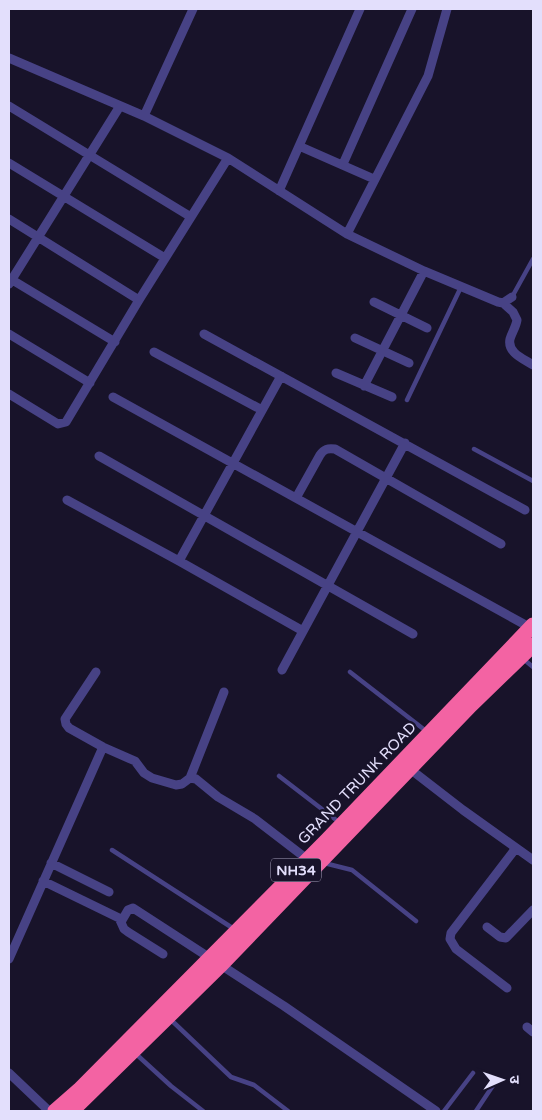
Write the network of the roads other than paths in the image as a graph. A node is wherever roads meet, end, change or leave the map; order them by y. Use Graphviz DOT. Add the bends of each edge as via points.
graph roads {
  1 [pos="193,9"];
  2 [pos="360,9"];
  3 [pos="412,9"];
  4 [pos="446,9"];
  5 [pos="9,58"];
  6 [pos="9,106"];
  7 [pos="120,106"];
  8 [pos="144,116"];
  9 [pos="299,146"];
  10 [pos="89,155"];
  11 [pos="228,158"];
  12 [pos="9,162"];
  13 [pos="343,164"];
  14 [pos="374,179"];
  15 [pos="279,191"];
  16 [pos="63,196"];
  17 [pos="191,217"];
  18 [pos="9,219"];
  19 [pos="347,234"];
  20 [pos="39,237"];
  21 [pos="165,258"];
  22 [pos="533,259"];
  23 [pos="424,271"];
  24 [pos="10,280"];
  25 [pos="462,286"];
  26 [pos="512,297"];
  27 [pos="139,300"];
  28 [pos="374,302"];
  29 [pos="503,303"];
  30 [pos="402,315"];
  31 [pos="427,328"];
  32 [pos="9,334"];
  33 [pos="204,334"];
  34 [pos="355,338"];
  35 [pos="114,342"];
  36 [pos="383,351"];
  37 [pos="154,352"];
  38 [pos="409,363"];
  39 [pos="533,365"];
  40 [pos="336,373"];
  41 [pos="281,376"];
  42 [pos="90,383"];
  43 [pos="364,386"];
  44 [pos="9,394"];
  45 [pos="114,397"];
  46 [pos="392,397"];
  47 [pos="407,400"];
  48 [pos="262,410"];
  49 [pos="405,443"];
  50 [pos="474,449"];
  51 [pos="99,456"];
  52 [pos="233,463"];
  53 [pos="386,479"];
  54 [pos="533,481"];
  55 [pos="296,498"];
  56 [pos="67,500"];
  57 [pos="525,510"];
  58 [pos="203,515"];
  59 [pos="356,532"];
  60 [pos="501,544"];
  61 [pos="179,560"];
  62 [pos="327,586"];
  63 [pos="532,627"];
  64 [pos="303,631"];
  65 [pos="413,634"];
  66 [pos="533,645"];
  67 [pos="527,662"];
  68 [pos="282,670"];
  69 [pos="96,672"];
  70 [pos="350,672"];
  71 [pos="224,692"];
  72 [pos="430,733"];
  73 [pos="103,747"];
  74 [pos="410,769"];
  75 [pos="279,776"];
  76 [pos="190,778"];
  77 [pos="342,824"];
  78 [pos="516,848"];
  79 [pos="112,850"];
  80 [pos="533,860"];
  81 [pos="314,861"];
  82 [pos="51,863"];
  83 [pos="43,882"];
  84 [pos="109,892"];
  85 [pos="533,910"];
  86 [pos="416,921"];
  87 [pos="121,922"];
  88 [pos="487,927"];
  89 [pos="237,930"];
  90 [pos="163,954"];
  91 [pos="9,959"];
  92 [pos="215,962"];
  93 [pos="507,988"];
  94 [pos="168,1017"];
  95 [pos="133,1051"];
  96 [pos="9,1072"];
  97 [pos="473,1073"];
  98 [pos="496,1081"];
  99 [pos="49,1111"];
  100 [pos="55,1111"];
  101 [pos="72,1111"];
  102 [pos="202,1111"];
  103 [pos="288,1111"];
  104 [pos="436,1111"];
  105 [pos="444,1111"];
  106 [pos="476,1111"];
  1 -- 8 [label="street"];
  2 -- 9 [label="street"];
  3 -- 13 [label="street"];
  4 -- 14 [label="street" via="428,76"];
  5 -- 7 [label="street"];
  6 -- 10 [label="street"];
  7 -- 8 [label="street"];
  7 -- 10 [label="street"];
  8 -- 11 [label="street"];
  9 -- 13 [label="street"];
  9 -- 15 [label="street"];
  10 -- 16 [label="street"];
  10 -- 17 [label="street"];
  11 -- 15 [label="street"];
  11 -- 17 [label="street"];
  12 -- 16 [label="street"];
  13 -- 14 [label="street"];
  14 -- 19 [label="street"];
  15 -- 19 [label="street"];
  16 -- 20 [label="street"];
  16 -- 21 [label="street"];
  17 -- 21 [label="street"];
  18 -- 20 [label="street"];
  19 -- 23 [label="street"];
  20 -- 24 [label="street"];
  20 -- 27 [label="street"];
  21 -- 27 [label="street"];
  22 -- 26 [label="lane"];
  23 -- 25 [label="street"];
  23 -- 30 [label="street"];
  24 -- 35 [label="street"];
  25 -- 29 [label="street"];
  25 -- 47 [label="lane"];
  26 -- 29 [label="street"];
  27 -- 35 [label="street"];
  28 -- 30 [label="street"];
  29 -- 39 [label="street" via="518,320 510,346 513,352"];
  30 -- 31 [label="street"];
  30 -- 36 [label="street"];
  32 -- 42 [label="street"];
  33 -- 41 [label="street"];
  34 -- 36 [label="street"];
  35 -- 42 [label="street"];
  36 -- 38 [label="street"];
  36 -- 43 [label="street"];
  37 -- 48 [label="street"];
  40 -- 43 [label="street"];
  41 -- 48 [label="street"];
  41 -- 49 [label="street"];
  42 -- 44 [label="street" via="63,424"];
  43 -- 46 [label="street"];
  45 -- 52 [label="street"];
  48 -- 52 [label="street"];
  49 -- 53 [label="street"];
  49 -- 57 [label="street"];
  50 -- 54 [label="lane"];
  51 -- 58 [label="street"];
  52 -- 55 [label="street"];
  52 -- 58 [label="street"];
  53 -- 55 [label="street" via="330,448 320,455"];
  53 -- 59 [label="street"];
  53 -- 60 [label="street"];
  55 -- 59 [label="street"];
  56 -- 61 [label="street"];
  58 -- 61 [label="street"];
  58 -- 62 [label="street"];
  59 -- 62 [label="street"];
  59 -- 63 [label="street"];
  61 -- 64 [label="street"];
  62 -- 64 [label="street"];
  62 -- 65 [label="street"];
  63 -- 72 [label="highway, GRAND TRUNK ROAD / NH34"];
  64 -- 68 [label="street"];
  66 -- 67 [label="highway, GRAND TRUNK ROAD / NH34"];
  67 -- 74 [label="highway, GRAND TRUNK ROAD / NH34" via="471,706"];
  69 -- 73 [label="street" via="65,719 69,728"];
  70 -- 72 [label="lane"];
  71 -- 76 [label="street"];
  72 -- 77 [label="highway, GRAND TRUNK ROAD / NH34"];
  73 -- 76 [label="street" via="135,761 152,778 176,785"];
  73 -- 82 [label="street"];
  74 -- 78 [label="street"];
  74 -- 81 [label="highway, GRAND TRUNK ROAD / NH34"];
  75 -- 77 [label="lane"];
  76 -- 81 [label="street"];
  77 -- 81 [label="highway, GRAND TRUNK ROAD / NH34"];
  78 -- 80 [label="street"];
  78 -- 93 [label="street" via="451,933 450,939 456,949"];
  79 -- 89 [label="lane"];
  81 -- 86 [label="lane" via="352,870"];
  81 -- 89 [label="highway, GRAND TRUNK ROAD / NH34"];
  81 -- 92 [label="highway, GRAND TRUNK ROAD / NH34"];
  82 -- 83 [label="street"];
  82 -- 84 [label="street"];
  83 -- 87 [label="street" via="119,918"];
  83 -- 91 [label="street"];
  85 -- 88 [label="street" via="506,938"];
  87 -- 90 [label="street" via="128,932"];
  87 -- 92 [label="street" via="133,908"];
  89 -- 92 [label="highway, GRAND TRUNK ROAD / NH34"];
  92 -- 94 [label="highway, GRAND TRUNK ROAD / NH34"];
  92 -- 100 [label="highway, GRAND TRUNK ROAD / NH34"];
  92 -- 104 [label="street"];
  94 -- 95 [label="highway, GRAND TRUNK ROAD / NH34"];
  94 -- 103 [label="lane" via="231,1077 254,1085"];
  95 -- 101 [label="highway, GRAND TRUNK ROAD / NH34"];
  95 -- 102 [label="lane"];
  96 -- 99 [label="street"];
  97 -- 105 [label="lane"];
  98 -- 106 [label="lane"];
}
